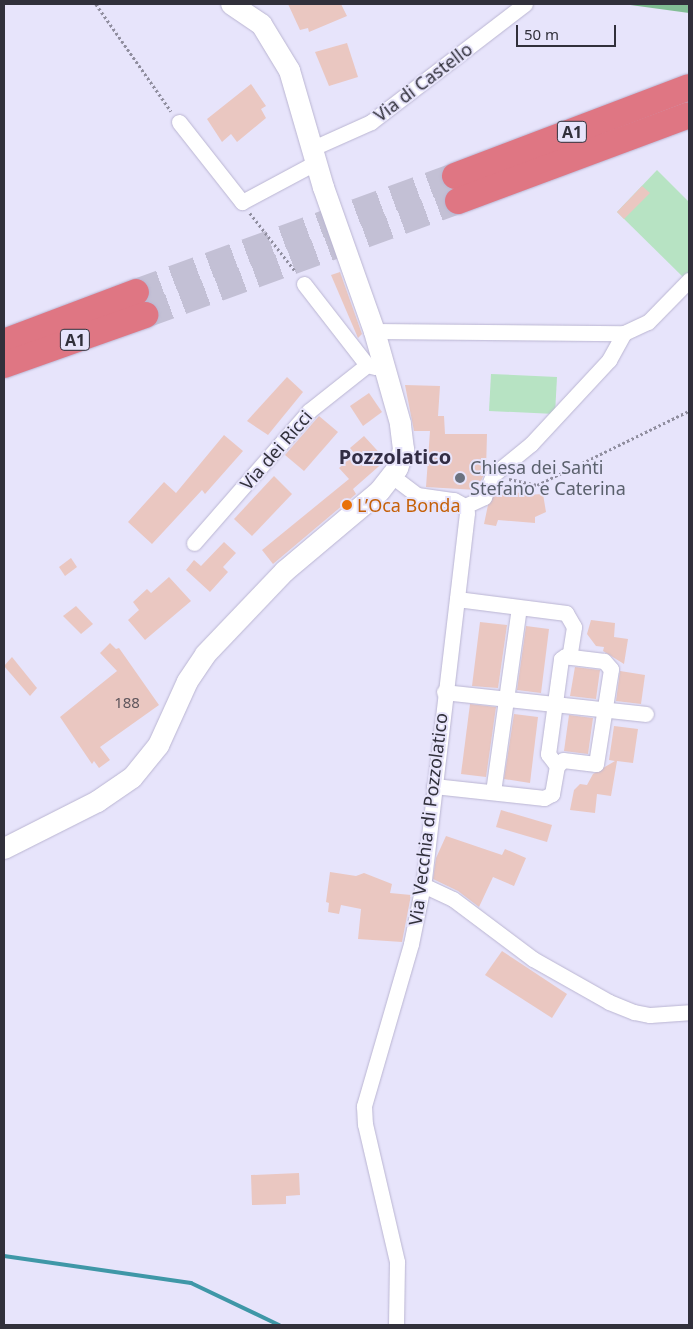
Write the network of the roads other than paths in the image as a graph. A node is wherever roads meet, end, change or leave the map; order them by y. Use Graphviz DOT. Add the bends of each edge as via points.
graph roads {
  1 [pos="231,4"];
  2 [pos="525,4"];
  3 [pos="689,88"];
  4 [pos="689,115"];
  5 [pos="179,122"];
  6 [pos="315,155"];
  7 [pos="456,176"];
  8 [pos="458,201"];
  9 [pos="689,280"];
  10 [pos="304,284"];
  11 [pos="374,331"];
  12 [pos="624,333"];
  13 [pos="4,342"];
  14 [pos="375,365"];
  15 [pos="4,366"];
  16 [pos="392,476"];
  17 [pos="465,506"];
  18 [pos="194,543"];
  19 [pos="457,599"];
  20 [pos="519,608"];
  21 [pos="569,657"];
  22 [pos="444,692"];
  23 [pos="506,699"];
  24 [pos="555,703"];
  25 [pos="605,710"];
  26 [pos="646,714"];
  27 [pos="557,766"];
  28 [pos="434,786"];
  29 [pos="493,792"];
  30 [pos="4,848"];
  31 [pos="423,885"];
  32 [pos="689,1012"];
  33 [pos="396,1325"];
  1 -- 6 [label="main road" via="256,20 275,43 301,101"];
  2 -- 6 [label="street, Via di Castello" via="371,122"];
  3 -- 7 [label="highway, A1"];
  4 -- 8 [label="highway, A1"];
  5 -- 6 [label="street, Via di Castello" via="242,202"];
  6 -- 11 [label="main road"];
  9 -- 12 [label="street" via="648,322"];
  10 -- 14 [label="street"];
  11 -- 12 [label="street"];
  11 -- 14 [label="main road"];
  12 -- 17 [label="street" via="610,360 531,444 493,475 484,497"];
  13 -- 15 [label="highway, A1" via="140,303"];
  14 -- 16 [label="main road" via="402,437 403,449"];
  14 -- 18 [label="street, Via dei Ricci" via="309,411"];
  16 -- 17 [label="street" via="417,496 454,500"];
  16 -- 30 [label="main road" via="365,504 284,571 205,654 187,681 158,745 142,767 118,788 72,816"];
  17 -- 19 [label="street, Via Vecchia di Pozzolatico" via="467,520"];
  19 -- 20 [label="street"];
  19 -- 22 [label="street, Via Vecchia di Pozzolatico"];
  20 -- 21 [label="street" via="566,613 574,627"];
  20 -- 23 [label="street"];
  21 -- 24 [label="street" via="561,659"];
  21 -- 25 [label="street" via="609,664"];
  22 -- 23 [label="street"];
  22 -- 28 [label="street, Via Vecchia di Pozzolatico"];
  23 -- 24 [label="street"];
  23 -- 29 [label="street"];
  24 -- 25 [label="street"];
  24 -- 27 [label="street" via="548,754"];
  25 -- 26 [label="street"];
  25 -- 27 [label="street" via="596,764 563,760"];
  27 -- 29 [label="street" via="552,794 544,798"];
  28 -- 29 [label="street"];
  28 -- 31 [label="street, Via Vecchia di Pozzolatico"];
  31 -- 32 [label="street" via="453,899 533,959 609,1002 650,1015"];
  31 -- 33 [label="street, Via Vecchia di Pozzolatico" via="411,944 364,1106 365,1124 397,1262"];
}
